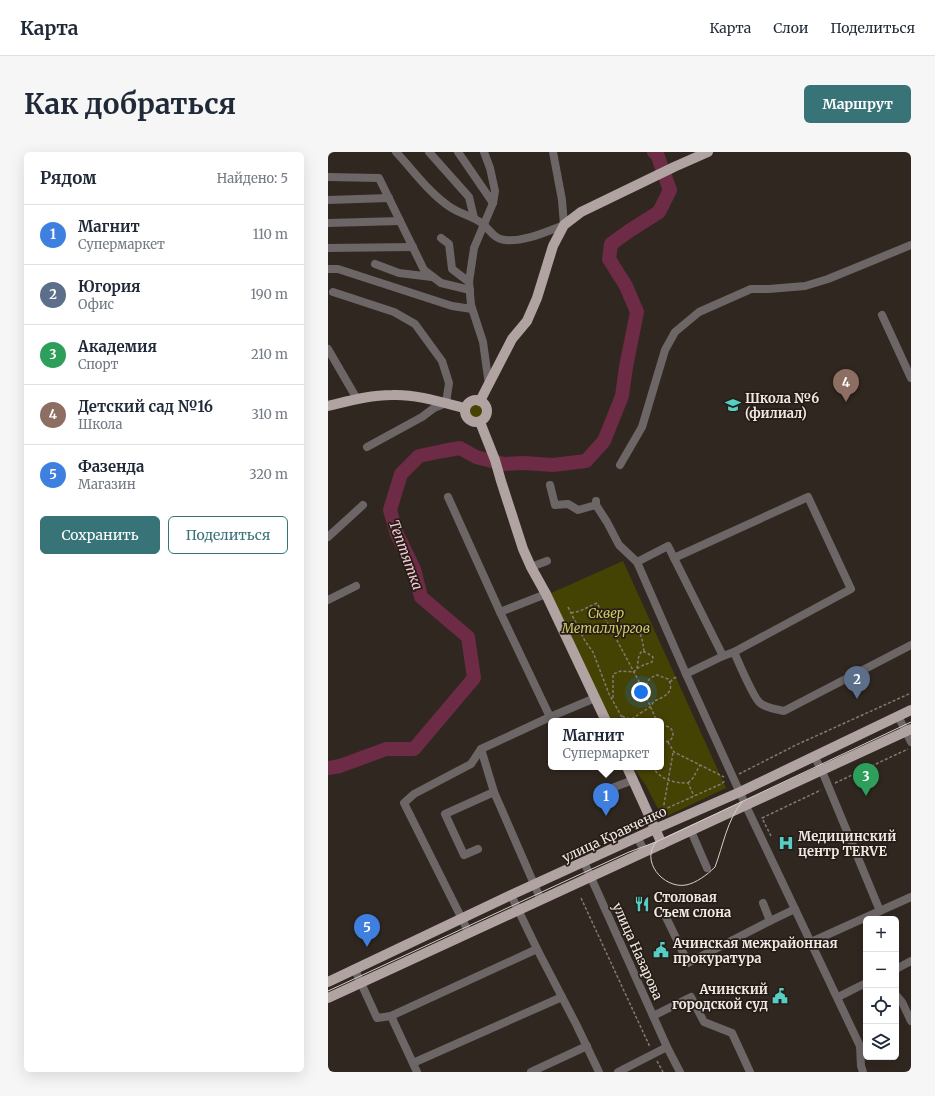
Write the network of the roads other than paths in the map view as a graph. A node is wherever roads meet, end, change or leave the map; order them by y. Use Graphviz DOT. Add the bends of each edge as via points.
graph roads {
  1 [pos="396,152"];
  2 [pos="429,152"];
  3 [pos="458,152"];
  4 [pos="484,152"];
  5 [pos="553,152"];
  6 [pos="708,152"];
  7 [pos="328,177"];
  8 [pos="389,198"];
  9 [pos="328,200"];
  10 [pos="493,203"];
  11 [pos="474,218"];
  12 [pos="400,221"];
  13 [pos="328,223"];
  14 [pos="484,224"];
  15 [pos="564,225"];
  16 [pos="441,238"];
  17 [pos="911,245"];
  18 [pos="413,247"];
  19 [pos="328,248"];
  20 [pos="375,264"];
  21 [pos="328,269"];
  22 [pos="432,277"];
  23 [pos="469,282"];
  24 [pos="470,290"];
  25 [pos="333,292"];
  26 [pos="472,309"];
  27 [pos="882,315"];
  28 [pos="328,348"];
  29 [pos="911,378"];
  30 [pos="489,385"];
  31 [pos="357,399"];
  32 [pos="480,401"];
  33 [pos="446,403"];
  34 [pos="328,406"];
  35 [pos="464,408"];
  36 [pos="480,422"];
  37 [pos="367,447"];
  38 [pos="620,465"];
  39 [pos="550,485"];
  40 [pos="448,497"];
  41 [pos="363,505"];
  42 [pos="328,537"];
  43 [pos="674,558"];
  44 [pos="547,561"];
  45 [pos="637,562"];
  46 [pos="531,567"];
  47 [pos="356,586"];
  48 [pos="546,594"];
  49 [pos="328,600"];
  50 [pos="500,612"];
  51 [pos="911,645"];
  52 [pos="734,652"];
  53 [pos="723,656"];
  54 [pos="686,674"];
  55 [pos="595,698"];
  56 [pos="911,710"];
  57 [pos="898,716"];
  58 [pos="550,717"];
  59 [pos="605,718"];
  60 [pos="908,731"];
  61 [pos="911,742"];
  62 [pos="481,749"];
  63 [pos="814,756"];
  64 [pos="628,770"];
  65 [pos="822,771"];
  66 [pos="633,780"];
  67 [pos="612,788"];
  68 [pos="494,792"];
  69 [pos="740,792"];
  70 [pos="746,806"];
  71 [pos="655,828"];
  72 [pos="691,831"];
  73 [pos="637,837"];
  74 [pos="625,843"];
  75 [pos="662,844"];
  76 [pos="478,849"];
  77 [pos="645,852"];
  78 [pos="632,858"];
  79 [pos="584,862"];
  80 [pos="707,868"];
  81 [pos="591,877"];
  82 [pos="535,885"];
  83 [pos="511,895"];
  84 [pos="911,897"];
  85 [pos="541,900"];
  86 [pos="763,903"];
  87 [pos="518,910"];
  88 [pos="795,910"];
  89 [pos="880,910"];
  90 [pos="664,913"];
  91 [pos="463,919"];
  92 [pos="770,921"];
  93 [pos="469,933"];
  94 [pos="811,942"];
  95 [pos="537,949"];
  96 [pos="911,961"];
  97 [pos="899,967"];
  98 [pos="355,970"];
  99 [pos="328,982"];
  100 [pos="361,983"];
  101 [pos="863,984"];
  102 [pos="838,997"];
  103 [pos="328,998"];
  104 [pos="562,998"];
  105 [pos="899,998"];
  106 [pos="392,1016"];
  107 [pos="653,1016"];
  108 [pos="911,1021"];
  109 [pos="587,1046"];
  110 [pos="667,1047"];
  111 [pos="413,1063"];
  112 [pos="417,1072"];
  113 [pos="531,1072"];
  114 [pos="599,1072"];
  115 [pos="618,1072"];
  116 [pos="680,1072"];
  117 [pos="750,1072"];
  118 [pos="863,1072"];
  1 -- 11 [label="street" via="438,198"];
  2 -- 11 [label="street" via="469,197"];
  3 -- 10 [label="street"];
  4 -- 10 [label="street" via="495,190"];
  5 -- 15 [label="street"];
  6 -- 15 [label="main road" via="581,212"];
  7 -- 8 [label="street" via="379,178"];
  8 -- 9 [label="street"];
  8 -- 12 [label="street"];
  10 -- 14 [label="street"];
  11 -- 14 [label="street"];
  12 -- 13 [label="street"];
  12 -- 18 [label="street"];
  14 -- 15 [label="street" via="494,236 503,240 536,236"];
  14 -- 23 [label="street" via="474,248"];
  15 -- 30 [label="main road" via="553,246 527,321 512,339"];
  16 -- 23 [label="street" via="449,244 452,269"];
  17 -- 38 [label="street" via="828,279 804,286 751,289 698,312 675,332 665,350 642,427"];
  18 -- 19 [label="street"];
  18 -- 22 [label="street" via="424,270"];
  20 -- 22 [label="street" via="398,273"];
  21 -- 26 [label="street" via="338,269 452,306"];
  22 -- 24 [label="street" via="441,283"];
  23 -- 24 [label="street"];
  24 -- 26 [label="street"];
  25 -- 33 [label="street" via="394,312 415,324 442,361 449,383"];
  26 -- 30 [label="street" via="483,342"];
  27 -- 29 [label="street"];
  28 -- 31 [label="street"];
  30 -- 32 [label="main road"];
  31 -- 33 [label="main road" via="393,394"];
  31 -- 34 [label="main road"];
  32 -- 35 [label="main road" via="473,400"];
  32 -- 36 [label="main road" via="486,407 487,414"];
  33 -- 35 [label="main road"];
  33 -- 37 [label="street"];
  35 -- 36 [label="main road" via="469,421"];
  36 -- 46 [label="main road"];
  39 -- 45 [label="street" via="555,505 568,504 578,510 596,503 619,545"];
  40 -- 50 [label="street"];
  41 -- 42 [label="street"];
  43 -- 45 [label="street" via="668,546"];
  43 -- 52 [label="street" via="808,497 851,589"];
  43 -- 53 [label="street"];
  44 -- 46 [label="street"];
  45 -- 54 [label="street"];
  46 -- 48 [label="main road"];
  47 -- 49 [label="street"];
  48 -- 50 [label="street"];
  48 -- 55 [label="main road"];
  50 -- 58 [label="street"];
  51 -- 52 [label="street" via="784,711 760,703"];
  52 -- 53 [label="street"];
  53 -- 54 [label="street"];
  54 -- 69 [label="street"];
  55 -- 58 [label="street"];
  55 -- 59 [label="main road"];
  56 -- 57 [label="main road, улица Кравченко"];
  57 -- 60 [label="street"];
  57 -- 63 [label="main road, улица Кравченко"];
  58 -- 62 [label="street"];
  60 -- 61 [label="street"];
  60 -- 65 [label="main road"];
  62 -- 68 [label="street"];
  62 -- 91 [label="street" via="472,764 414,794 404,803"];
  63 -- 65 [label="street"];
  63 -- 69 [label="main road, улица Кравченко"];
  64 -- 66 [label="main road"];
  65 -- 70 [label="main road"];
  65 -- 89 [label="street"];
  66 -- 67 [label="street"];
  66 -- 71 [label="main road"];
  68 -- 76 [label="street" via="445,814 464,855"];
  68 -- 82 [label="street"];
  69 -- 70 [label="street"];
  69 -- 71 [label="main road, улица Кравченко"];
  70 -- 72 [label="main road"];
  70 -- 88 [label="street"];
  71 -- 73 [label="main road, улица Кравченко"];
  71 -- 75 [label="main road"];
  72 -- 75 [label="main road"];
  72 -- 80 [label="street"];
  73 -- 74 [label="main road, улица Кравченко"];
  73 -- 77 [label="street"];
  74 -- 78 [label="main road"];
  74 -- 79 [label="main road, улица Кравченко"];
  75 -- 77 [label="main road"];
  77 -- 78 [label="main road"];
  78 -- 81 [label="main road"];
  79 -- 81 [label="street, улица Назарова"];
  79 -- 82 [label="main road, улица Кравченко"];
  81 -- 85 [label="main road"];
  81 -- 107 [label="street, улица Назарова"];
  82 -- 83 [label="main road, улица Кравченко"];
  82 -- 85 [label="street"];
  83 -- 87 [label="street"];
  83 -- 91 [label="main road, улица Кравченко"];
  84 -- 89 [label="street"];
  85 -- 87 [label="main road"];
  86 -- 92 [label="street"];
  87 -- 93 [label="main road"];
  87 -- 95 [label="street"];
  88 -- 92 [label="street"];
  88 -- 94 [label="street"];
  89 -- 94 [label="street"];
  90 -- 92 [label="street" via="688,963"];
  91 -- 93 [label="street"];
  91 -- 98 [label="main road, улица Кравченко"];
  93 -- 100 [label="main road"];
  94 -- 102 [label="street"];
  95 -- 104 [label="street"];
  95 -- 106 [label="street"];
  96 -- 97 [label="street"];
  98 -- 99 [label="main road, улица Кравченко"];
  98 -- 100 [label="street"];
  100 -- 103 [label="main road"];
  100 -- 106 [label="street" via="377,1018"];
  101 -- 102 [label="street"];
  102 -- 118 [label="street" via="860,1046"];
  104 -- 109 [label="street"];
  104 -- 111 [label="street"];
  105 -- 108 [label="street"];
  106 -- 111 [label="street"];
  107 -- 110 [label="street, улица Назарова"];
  107 -- 117 [label="street" via="691,997 704,1022 732,1033"];
  109 -- 113 [label="street"];
  109 -- 114 [label="street"];
  110 -- 115 [label="street"];
  110 -- 116 [label="street, улица Назарова"];
  111 -- 112 [label="street"];
}
